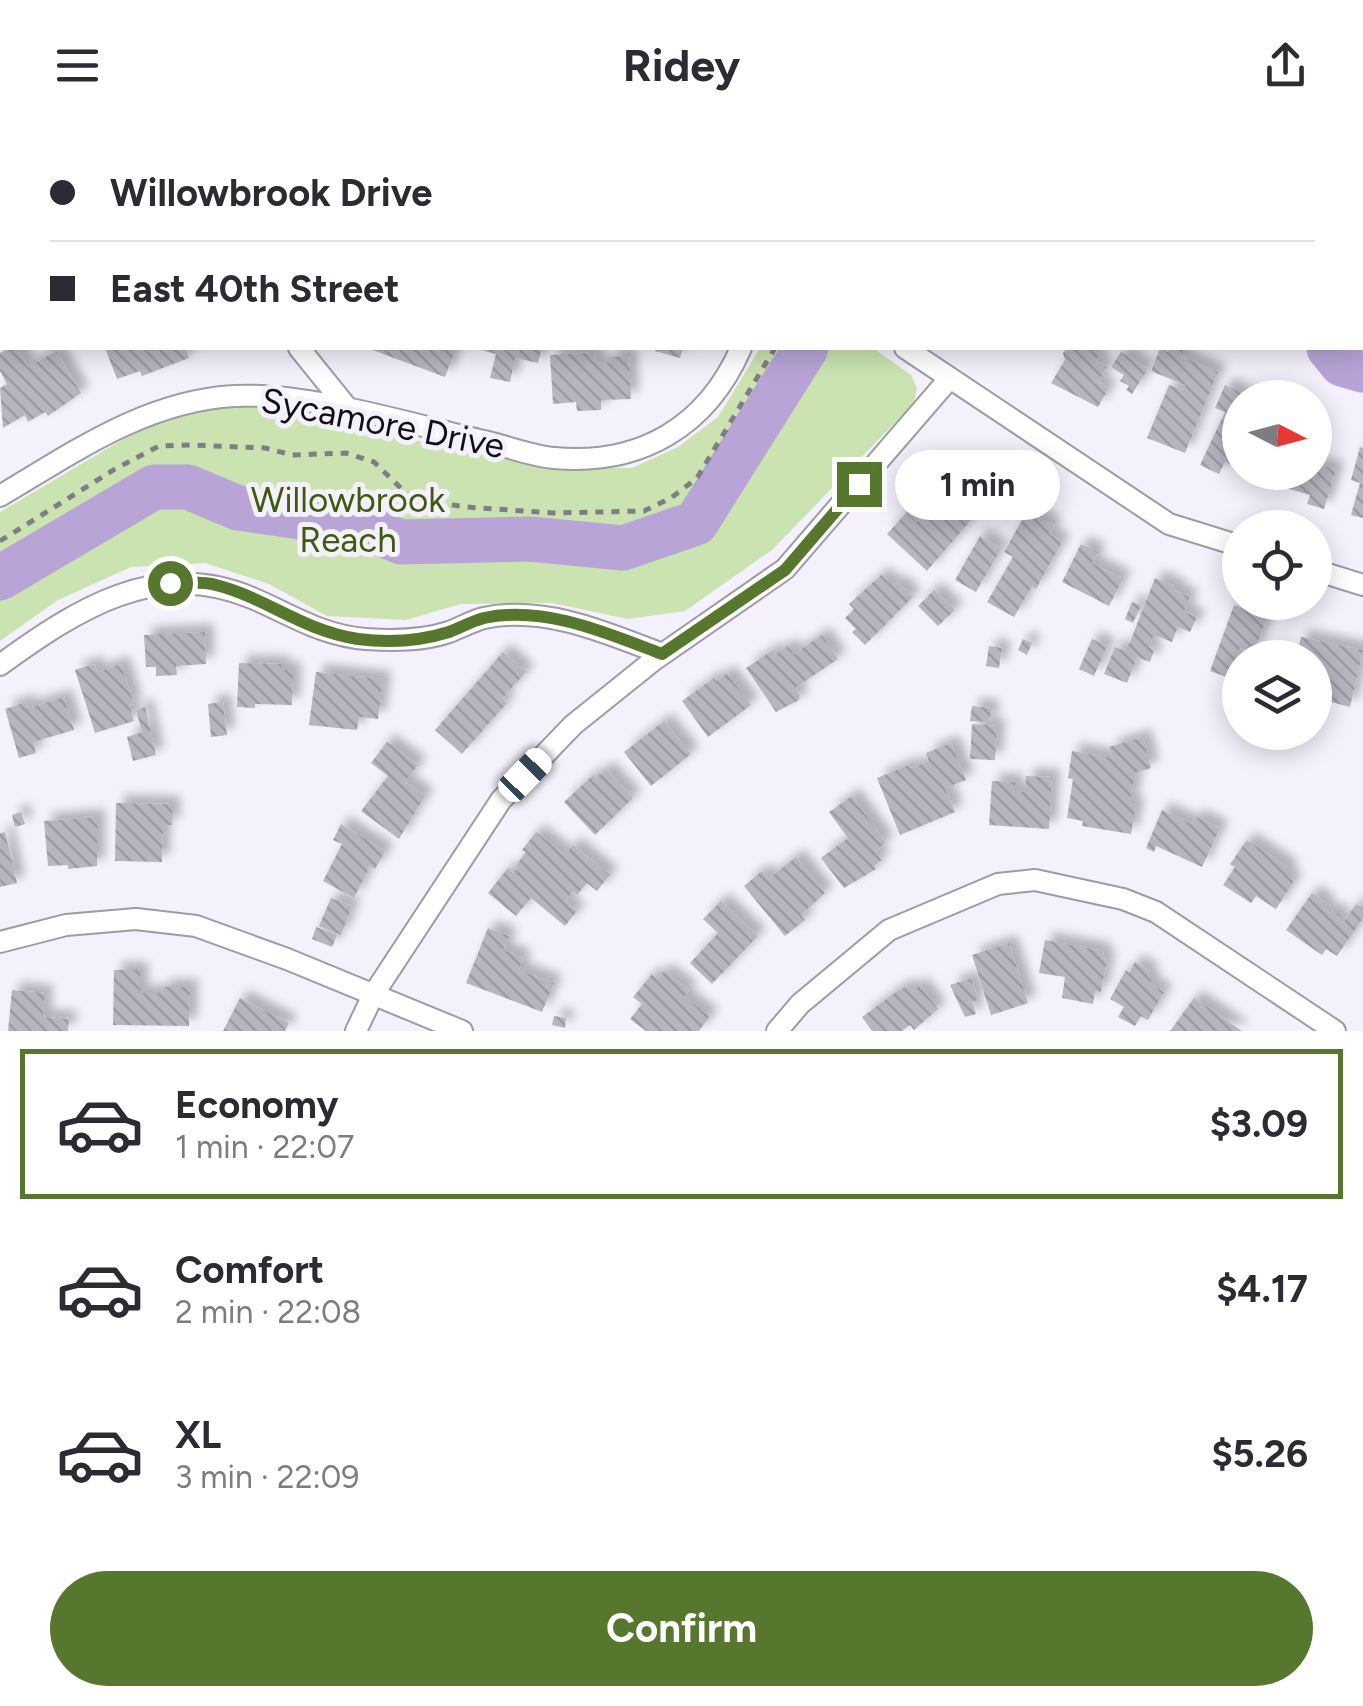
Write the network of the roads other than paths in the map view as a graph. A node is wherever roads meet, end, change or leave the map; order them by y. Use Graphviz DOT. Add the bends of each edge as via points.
graph roads {
  1 [pos="301,350"];
  2 [pos="740,350"];
  3 [pos="909,350"];
  4 [pos="949,378"];
  5 [pos="349,410"];
  6 [pos="0,496"];
  7 [pos="1222,540"];
  8 [pos="1332,575"];
  9 [pos="1363,585"];
  10 [pos="662,654"];
  11 [pos="0,664"];
  12 [pos="0,942"];
  13 [pos="373,995"];
  14 [pos="356,1031"];
  15 [pos="462,1031"];
  16 [pos="777,1031"];
  17 [pos="1335,1031"];
  1 -- 5 [label="street"];
  2 -- 5 [label="street, Sycamore Drive" via="729,376 695,418 650,447 606,456 554,458"];
  3 -- 4 [label="street"];
  4 -- 7 [label="street" via="1169,524"];
  4 -- 10 [label="street" via="785,570"];
  5 -- 6 [label="street, Sycamore Drive" via="236,396 173,405 111,430"];
  8 -- 9 [label="street"];
  10 -- 11 [label="street" via="585,627 518,614 414,640 363,640 326,633 212,584 170,583 92,606"];
  10 -- 13 [label="street" via="573,725 501,800"];
  12 -- 13 [label="street" via="66,924 136,919 196,926"];
  13 -- 14 [label="street"];
  13 -- 15 [label="street"];
  16 -- 17 [label="street" via="889,930 998,884 1035,880 1156,912"];
}
